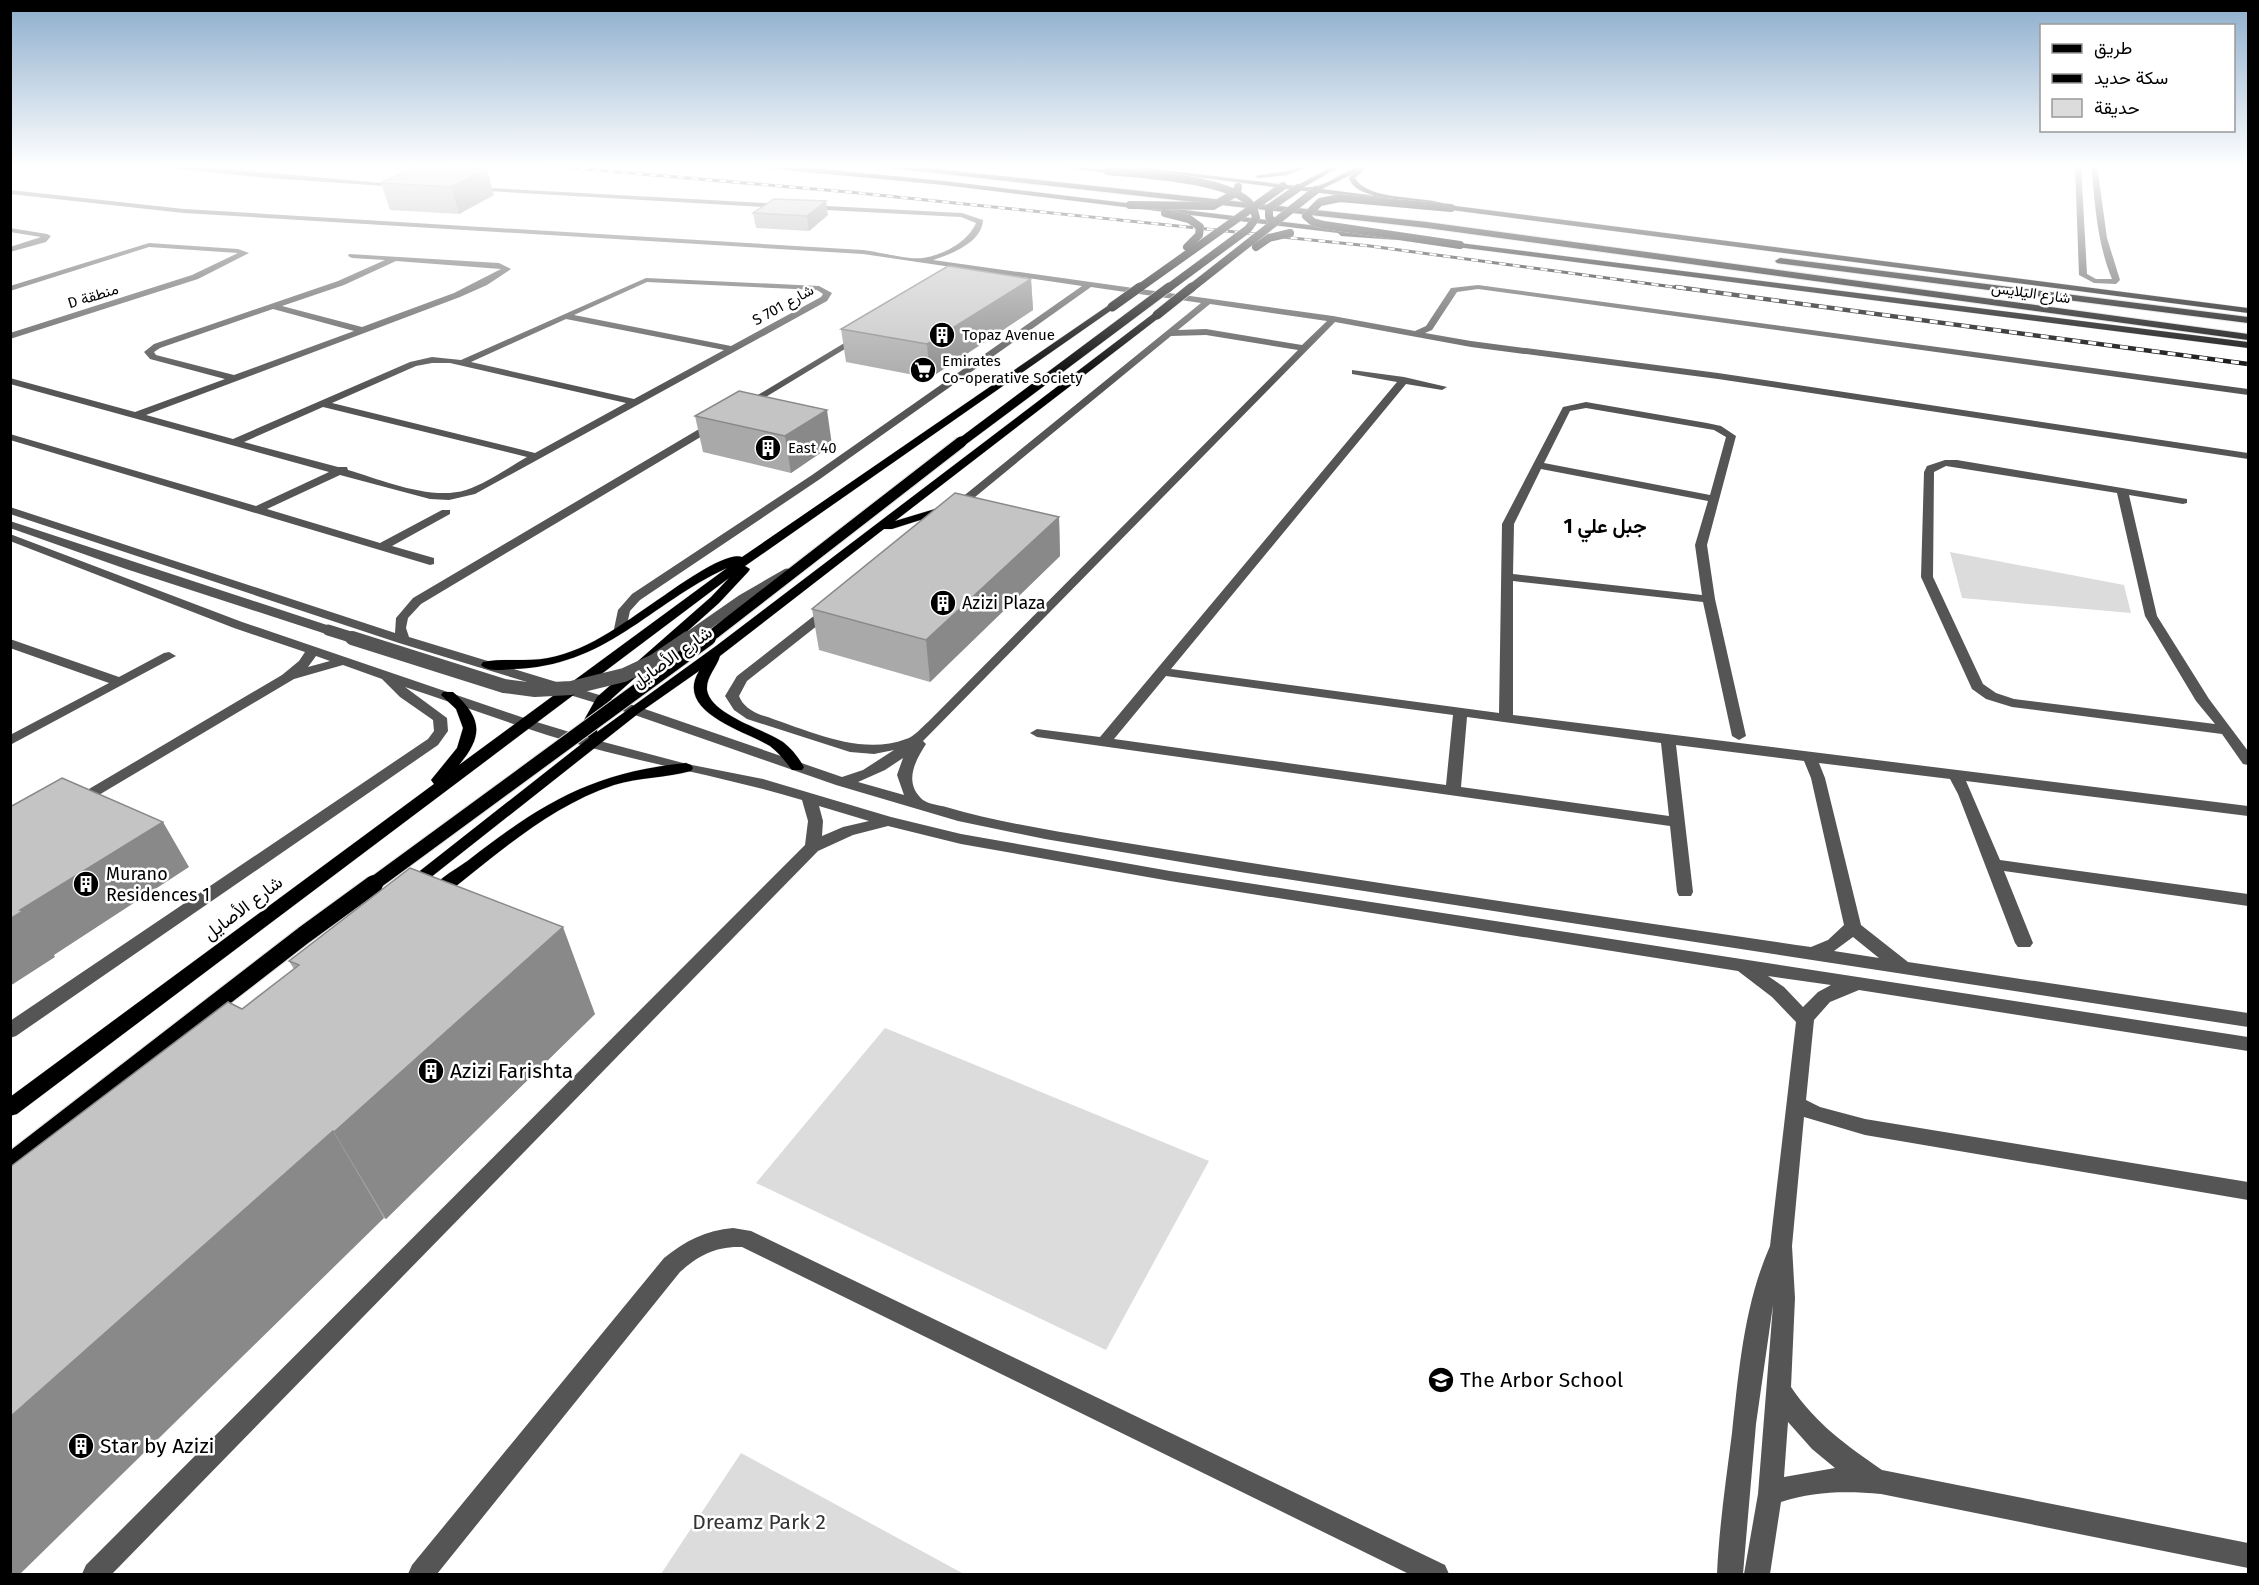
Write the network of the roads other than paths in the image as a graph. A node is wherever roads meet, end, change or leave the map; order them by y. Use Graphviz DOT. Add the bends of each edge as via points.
graph roads {
  1 [pos="39,239"];
  2 [pos="661,239"];
  3 [pos="966,239"];
  4 [pos="1194,239"];
  5 [pos="1209,239"];
  6 [pos="1236,239"];
  7 [pos="1254,239"];
  8 [pos="1268,239"];
  9 [pos="1407,239"];
  10 [pos="1419,239"];
  11 [pos="1529,239"];
  12 [pos="1623,239"];
  13 [pos="1691,239"];
  14 [pos="2081,239"];
  15 [pos="2103,239"];
  16 [pos="1460,245"];
  17 [pos="10,250"];
  18 [pos="352,256"];
  19 [pos="1186,256"];
  20 [pos="395,259"];
  21 [pos="919,260"];
  22 [pos="1222,264"];
  23 [pos="976,268"];
  24 [pos="966,274"];
  25 [pos="1088,285"];
  26 [pos="10,289"];
  27 [pos="1207,302"];
  28 [pos="272,306"];
  29 [pos="2248,311"];
  30 [pos="565,316"];
  31 [pos="1183,320"];
  32 [pos="1333,320"];
  33 [pos="2248,320"];
  34 [pos="10,328"];
  35 [pos="362,330"];
  36 [pos="872,330"];
  37 [pos="23,332"];
  38 [pos="1206,332"];
  39 [pos="1167,333"];
  40 [pos="1416,334"];
  41 [pos="10,336"];
  42 [pos="2248,337"];
  43 [pos="2248,345"];
  44 [pos="1305,348"];
  45 [pos="732,349"];
  46 [pos="461,363"];
  47 [pos="1355,372"];
  48 [pos="10,376"];
  49 [pos="234,378"];
  50 [pos="1404,380"];
  51 [pos="10,381"];
  52 [pos="33,387"];
  53 [pos="1442,387"];
  54 [pos="2248,392"];
  55 [pos="10,395"];
  56 [pos="634,402"];
  57 [pos="323,404"];
  58 [pos="141,413"];
  59 [pos="10,437"];
  60 [pos="240,439"];
  61 [pos="537,456"];
  62 [pos="2248,456"];
  63 [pos="1538,465"];
  64 [pos="351,466"];
  65 [pos="340,471"];
  66 [pos="473,490"];
  67 [pos="2122,490"];
  68 [pos="1713,499"];
  69 [pos="966,500"];
  70 [pos="2183,501"];
  71 [pos="10,510"];
  72 [pos="256,510"];
  73 [pos="447,512"];
  74 [pos="10,524"];
  75 [pos="877,530"];
  76 [pos="928,530"];
  77 [pos="10,537"];
  78 [pos="381,547"];
  79 [pos="759,550"];
  80 [pos="430,561"];
  81 [pos="799,568"];
  82 [pos="1509,577"];
  83 [pos="1709,599"];
  84 [pos="835,605"];
  85 [pos="620,629"];
  86 [pos="404,640"];
  87 [pos="10,643"];
  88 [pos="721,649"];
  89 [pos="313,650"];
  90 [pos="169,656"];
  91 [pos="345,661"];
  92 [pos="488,665"];
  93 [pos="1162,672"];
  94 [pos="385,674"];
  95 [pos="287,678"];
  96 [pos="120,682"];
  97 [pos="568,690"];
  98 [pos="448,695"];
  99 [pos="602,700"];
  100 [pos="634,710"];
  101 [pos="1460,712"];
  102 [pos="1506,718"];
  103 [pos="525,723"];
  104 [pos="933,725"];
  105 [pos="2227,730"];
  106 [pos="1036,733"];
  107 [pos="1739,736"];
  108 [pos="1668,740"];
  109 [pos="10,741"];
  110 [pos="1105,741"];
  111 [pos="591,743"];
  112 [pos="910,743"];
  113 [pos="1809,756"];
  114 [pos="2248,761"];
  115 [pos="797,767"];
  116 [pos="686,768"];
  117 [pos="1955,774"];
  118 [pos="842,782"];
  119 [pos="1453,790"];
  120 [pos="807,796"];
  121 [pos="419,802"];
  122 [pos="919,805"];
  123 [pos="2248,811"];
  124 [pos="60,812"];
  125 [pos="888,821"];
  126 [pos="1676,822"];
  127 [pos="812,847"];
  128 [pos="1992,864"];
  129 [pos="1685,892"];
  130 [pos="395,896"];
  131 [pos="2248,900"];
  132 [pos="423,903"];
  133 [pos="1853,927"];
  134 [pos="2024,943"];
  135 [pos="1812,954"];
  136 [pos="1739,965"];
  137 [pos="1907,968"];
  138 [pos="1858,985"];
  139 [pos="1805,1020"];
  140 [pos="2248,1020"];
  141 [pos="10,1031"];
  142 [pos="2248,1044"];
  143 [pos="1795,1103"];
  144 [pos="13,1106"];
  145 [pos="10,1162"];
  146 [pos="2248,1191"];
  147 [pos="1781,1246"];
  148 [pos="1779,1390"];
  149 [pos="1881,1482"];
  150 [pos="1770,1494"];
  151 [pos="2248,1556"];
  152 [pos="95,1575"];
  153 [pos="421,1575"];
  154 [pos="1436,1575"];
  155 [pos="1730,1575"];
  156 [pos="1757,1575"];
  1 -- 17 [label="street"];
  2 -- 21 [label="street" via="849,250"];
  3 -- 21 [label="street" via="940,255"];
  4 -- 19 [label="main road, bridge"];
  5 -- 19 [label="main road, شارع الأصايل, bridge"];
  6 -- 81 [label="main road, bridge" via="1099,337"];
  7 -- 22 [label="main road, شارع الأصايل, bridge"];
  8 -- 22 [label="main road, bridge" via="1243,256"];
  9 -- 16 [label="main road, bridge"];
  10 -- 16 [label="main road, bridge"];
  11 -- 42 [label="highway, شارع اليلايس"];
  12 -- 33 [label="highway, شارع اليلايس"];
  13 -- 29 [label="main road"];
  14 -- 15 [label="street" via="2083,275 2094,281 2113,282 2116,280"];
  16 -- 43 [label="main road"];
  18 -- 20 [label="street"];
  19 -- 79 [label="main road, شارع الأصايل, bridge"];
  20 -- 28 [label="street" via="341,283"];
  20 -- 35 [label="street" via="499,265 507,269 471,289"];
  21 -- 23 [label="street"];
  22 -- 75 [label="main road, شارع الأصايل, bridge"];
  23 -- 24 [label="street"];
  23 -- 25 [label="street"];
  25 -- 27 [label="street"];
  25 -- 85 [label="street" via="1047,307 826,470 636,597 624,610"];
  26 -- 37 [label="street, D منطقة" via="149,245 245,253 195,277"];
  27 -- 31 [label="street"];
  27 -- 32 [label="street"];
  28 -- 35 [label="street"];
  28 -- 49 [label="street" via="149,352 153,357"];
  30 -- 45 [label="street"];
  30 -- 45 [label="street, S 701 شارع" via="651,279 819,288 828,293"];
  30 -- 46 [label="street, S 701 شارع"];
  31 -- 38 [label="street"];
  31 -- 39 [label="street"];
  32 -- 40 [label="street"];
  32 -- 44 [label="street"];
  34 -- 37 [label="street"];
  35 -- 49 [label="street"];
  36 -- 86 [label="street" via="417,602 399,623"];
  37 -- 41 [label="street, D منطقة"];
  38 -- 39 [label="street"];
  38 -- 44 [label="street"];
  39 -- 69 [label="street"];
  40 -- 54 [label="street" via="1429,328 1454,290 1478,286"];
  40 -- 62 [label="street"];
  44 -- 104 [label="street"];
  45 -- 56 [label="street, S 701 شارع"];
  46 -- 56 [label="street"];
  46 -- 57 [label="street" via="442,360 413,364"];
  47 -- 50 [label="street"];
  48 -- 58 [label="street"];
  49 -- 58 [label="street"];
  50 -- 53 [label="street"];
  50 -- 93 [label="street"];
  51 -- 52 [label="street"];
  52 -- 55 [label="street"];
  52 -- 58 [label="street"];
  56 -- 61 [label="street, S 701 شارع"];
  57 -- 60 [label="street"];
  57 -- 61 [label="street"];
  58 -- 60 [label="street"];
  59 -- 72 [label="street"];
  60 -- 64 [label="street"];
  60 -- 65 [label="street, S 701 شارع"];
  61 -- 66 [label="street, S 701 شارع"];
  63 -- 68 [label="street"];
  63 -- 68 [label="street" via="1570,407 1595,406 1707,426 1725,432 1731,440"];
  63 -- 82 [label="street" via="1509,519"];
  64 -- 65 [label="street"];
  64 -- 66 [label="street" via="435,488"];
  65 -- 66 [label="street, S 701 شارع" via="438,498"];
  65 -- 72 [label="street"];
  67 -- 70 [label="street"];
  67 -- 105 [label="street" via="2148,609 2203,701"];
  67 -- 105 [label="street" via="1957,463 1936,464 1929,472 1928,582 1977,686 1991,696 2012,703"];
  68 -- 83 [label="street" via="1701,545"];
  69 -- 75 [label="main road"];
  69 -- 76 [label="street"];
  71 -- 86 [label="street"];
  72 -- 78 [label="street"];
  73 -- 78 [label="street"];
  74 -- 81 [label="street, bridge" via="504,686 535,690 607,680 647,665 742,600"];
  75 -- 88 [label="main road, شارع الأصايل"];
  77 -- 89 [label="street"];
  78 -- 80 [label="street"];
  79 -- 85 [label="main road" via="694,580"];
  79 -- 97 [label="main road, شارع الأصايل"];
  79 -- 99 [label="main road" via="715,600"];
  81 -- 145 [label="main road, bridge" via="671,667 304,935"];
  82 -- 83 [label="street"];
  82 -- 102 [label="street"];
  83 -- 107 [label="street"];
  84 -- 112 [label="street" via="742,679 732,696 737,707 750,715 850,748 874,750"];
  85 -- 92 [label="main road" via="585,650 562,658 524,665"];
  86 -- 92 [label="street"];
  87 -- 96 [label="street"];
  88 -- 100 [label="main road, شارع الأصايل"];
  88 -- 115 [label="main road" via="700,681 701,696 723,718 780,747"];
  89 -- 91 [label="street"];
  89 -- 95 [label="street"];
  90 -- 96 [label="street"];
  91 -- 94 [label="street"];
  91 -- 95 [label="street"];
  92 -- 97 [label="street"];
  93 -- 101 [label="street"];
  93 -- 110 [label="street"];
  94 -- 98 [label="street"];
  94 -- 141 [label="street" via="405,694 440,718 441,732 433,742"];
  95 -- 124 [label="street"];
  96 -- 109 [label="street"];
  97 -- 99 [label="street"];
  97 -- 103 [label="main road, شارع الأصايل"];
  98 -- 103 [label="street"];
  98 -- 121 [label="main road" via="467,713 471,731 461,753"];
  99 -- 100 [label="street"];
  99 -- 111 [label="main road" via="591,720"];
  100 -- 111 [label="main road, شارع الأصايل"];
  100 -- 115 [label="street"];
  101 -- 102 [label="street"];
  101 -- 119 [label="street"];
  102 -- 108 [label="street"];
  103 -- 111 [label="street"];
  103 -- 121 [label="main road, شارع الأصايل"];
  104 -- 112 [label="street"];
  104 -- 122 [label="street" via="904,769 907,791"];
  105 -- 114 [label="street"];
  106 -- 110 [label="street"];
  108 -- 113 [label="street"];
  108 -- 126 [label="street"];
  110 -- 119 [label="street"];
  111 -- 116 [label="street"];
  111 -- 130 [label="main road, شارع الأصايل"];
  112 -- 118 [label="street" via="883,767"];
  113 -- 117 [label="street"];
  113 -- 133 [label="street" via="1818,778"];
  115 -- 118 [label="street"];
  116 -- 120 [label="street"];
  116 -- 132 [label="main road" via="656,771 587,789 531,822"];
  117 -- 123 [label="street"];
  117 -- 128 [label="street"];
  118 -- 122 [label="street"];
  119 -- 126 [label="street"];
  120 -- 125 [label="street"];
  120 -- 127 [label="street" via="817,825"];
  121 -- 144 [label="main road, شارع الأصايل"];
  122 -- 135 [label="street" via="1045,834 1240,867"];
  125 -- 127 [label="street" via="849,831"];
  125 -- 136 [label="street" via="961,839 1170,876"];
  126 -- 129 [label="street"];
  127 -- 152 [label="street"];
  128 -- 131 [label="street"];
  128 -- 134 [label="street"];
  133 -- 135 [label="street" via="1834,944"];
  133 -- 137 [label="street"];
  135 -- 137 [label="street"];
  136 -- 138 [label="street"];
  136 -- 139 [label="street" via="1778,992"];
  137 -- 140 [label="street"];
  138 -- 139 [label="street" via="1819,999"];
  138 -- 142 [label="street"];
  139 -- 143 [label="street"];
  143 -- 146 [label="street" via="1865,1127"];
  143 -- 147 [label="street"];
  147 -- 148 [label="street" via="1784,1298"];
  147 -- 155 [label="street" via="1765,1286 1758,1325 1738,1468"];
  148 -- 149 [label="street" via="1797,1418 1821,1443 1849,1465"];
  148 -- 150 [label="street"];
  149 -- 150 [label="street" via="1822,1479"];
  149 -- 151 [label="street"];
  150 -- 156 [label="street"];
  153 -- 154 [label="street" via="672,1265 706,1241 725,1236 744,1238"];
}
